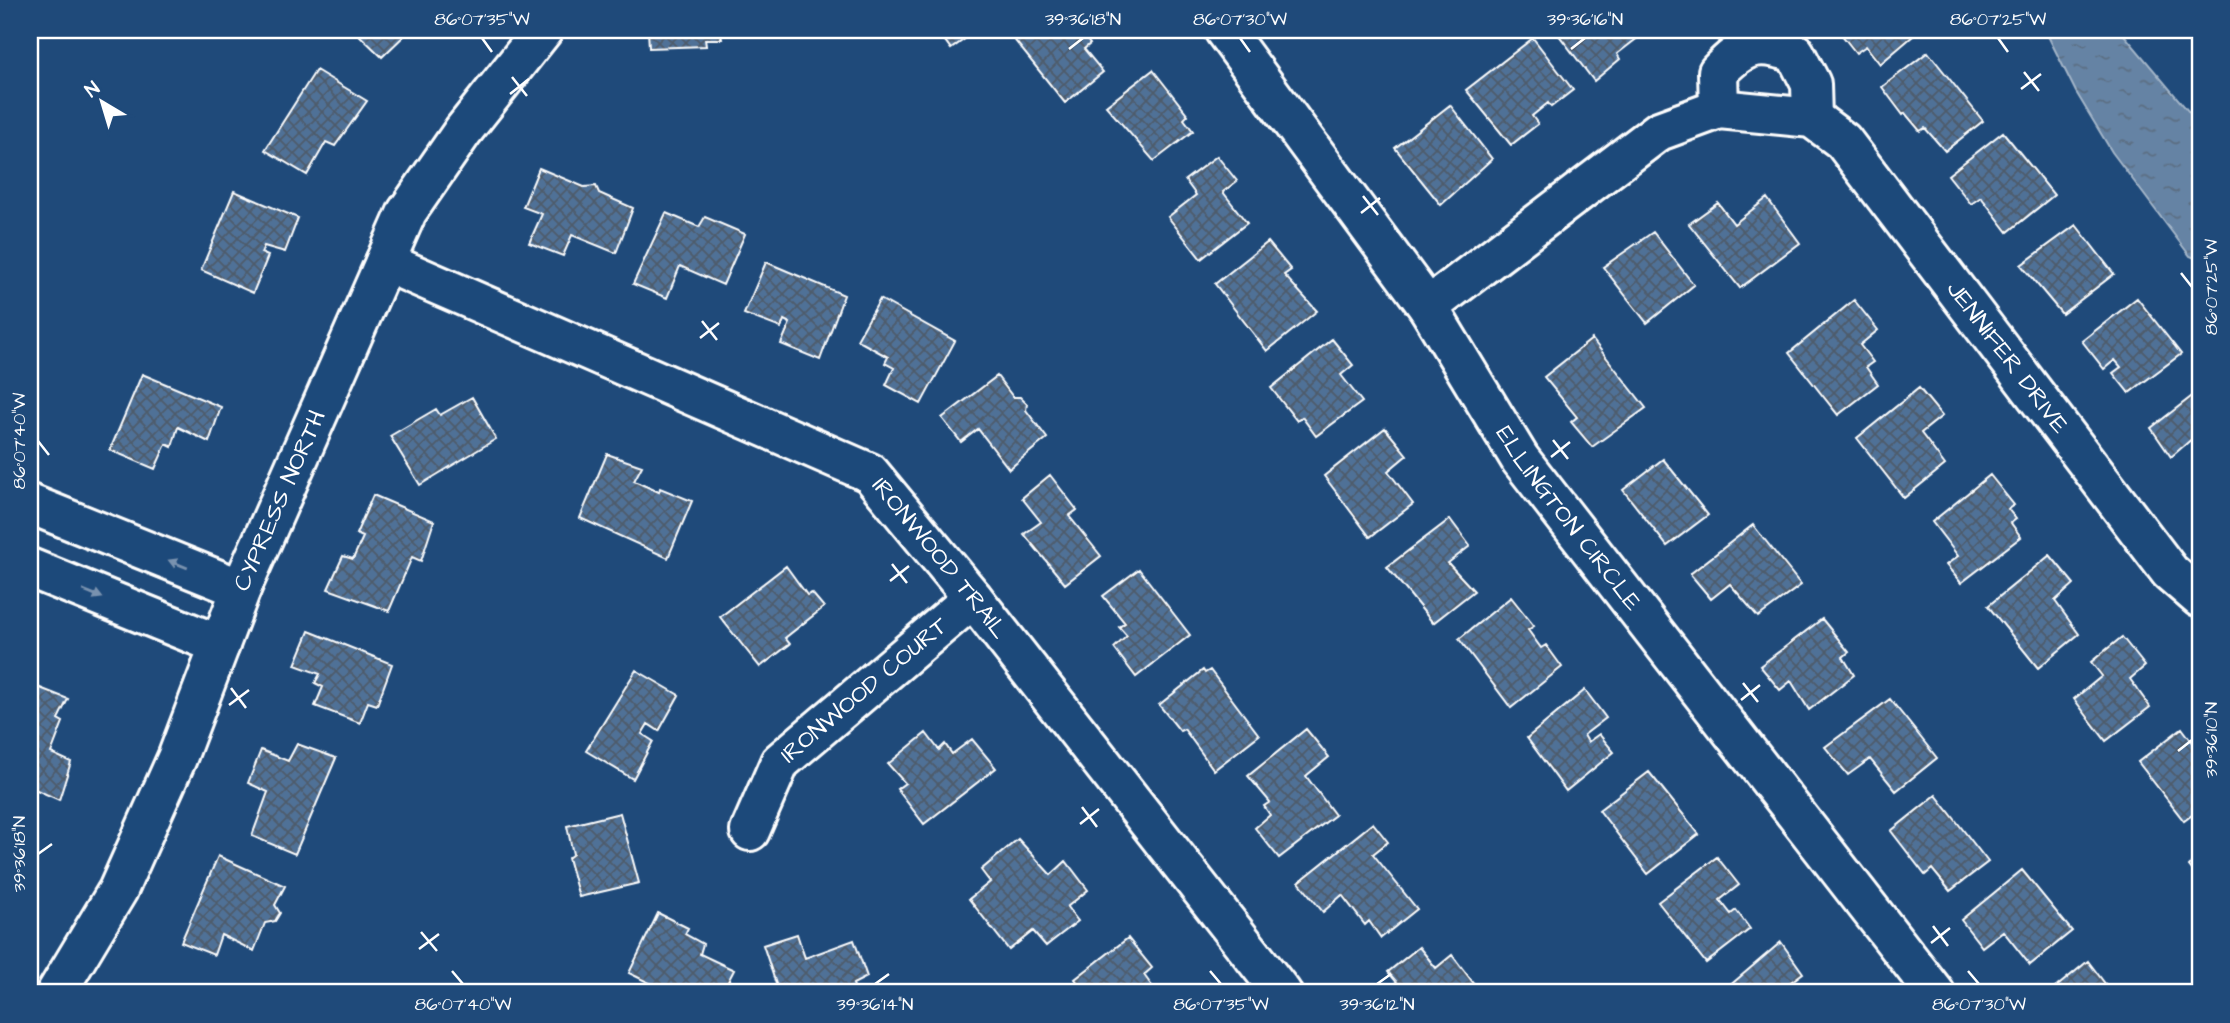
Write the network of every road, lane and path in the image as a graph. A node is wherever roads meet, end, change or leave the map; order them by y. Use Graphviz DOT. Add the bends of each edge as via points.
graph roads {
  1 [pos="543,30"];
  2 [pos="1224,30"];
  3 [pos="1719,109"];
  4 [pos="1812,118"];
  5 [pos="385,262"];
  6 [pos="1428,307"];
  7 [pos="30,504"];
  8 [pos="30,568"];
  9 [pos="241,589"];
  10 [pos="973,598"];
  11 [pos="2200,598"];
  12 [pos="220,645"];
  13 [pos="750,831"];
  14 [pos="56,993"];
  15 [pos="1282,993"];
  16 [pos="1935,993"];
  1 -- 5 [label="street, CYPRESS NORTH" via="463,131 407,212"];
  2 -- 6 [label="street, ELLINGTON CIRCLE"];
  3 -- 4 [label="street"];
  3 -- 4 [label="street" via="1718,72 1737,51 1768,44 1795,53 1811,84"];
  3 -- 6 [label="street" via="1659,131"];
  4 -- 11 [label="street, JENNIFER DRIVE" via="1843,141 2169,572"];
  5 -- 9 [label="street, CYPRESS NORTH"];
  5 -- 10 [label="street, IRONWOOD TRAIL" via="870,473"];
  6 -- 16 [label="street, ELLINGTON CIRCLE" via="1520,459"];
  9 -- 7 [label="street, one-way"];
  8 -- 12 [label="street, one-way"];
  9 -- 12 [label="street, CYPRESS NORTH"];
  10 -- 13 [label="street, IRONWOOD COURT" via="780,762"];
  10 -- 15 [label="street, IRONWOOD TRAIL"];
  12 -- 14 [label="street, CYPRESS NORTH" via="177,758 118,890"];
}
